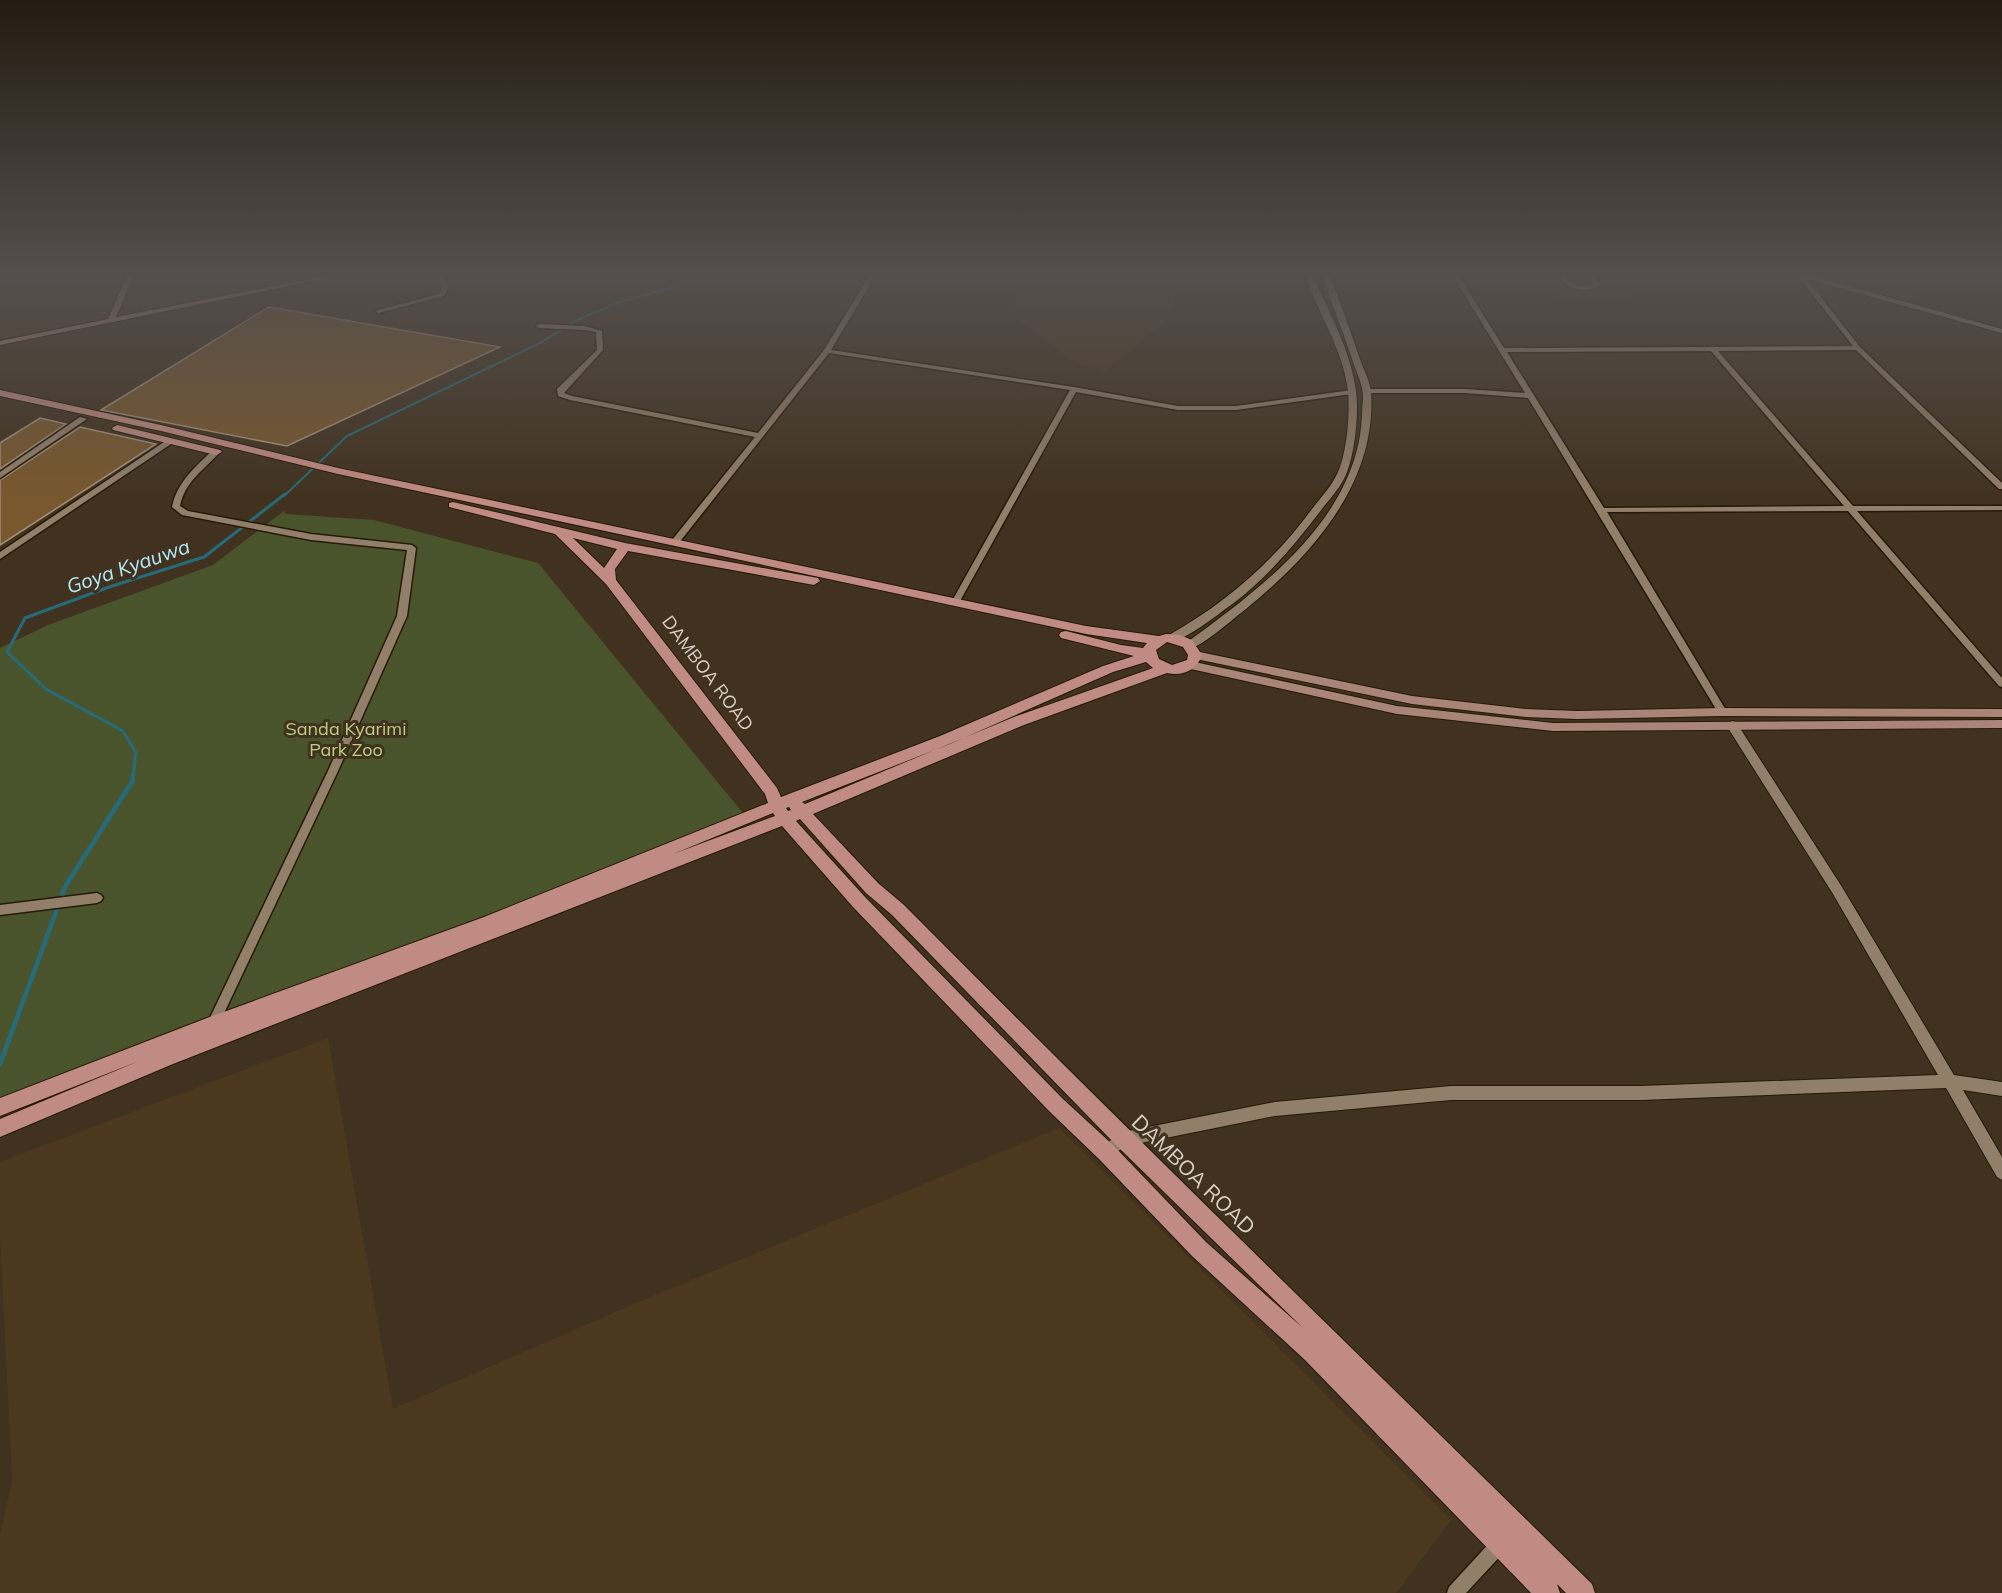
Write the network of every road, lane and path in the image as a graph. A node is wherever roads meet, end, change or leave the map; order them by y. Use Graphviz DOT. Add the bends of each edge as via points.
graph roads {
  1 [pos="600,350"];
  2 [pos="1341,350"];
  3 [pos="1353,350"];
  4 [pos="1501,350"];
  5 [pos="1715,350"];
  6 [pos="1860,350"];
  7 [pos="827,351"];
  8 [pos="1074,389"];
  9 [pos="1367,391"];
  10 [pos="1352,392"];
  11 [pos="0,393"];
  12 [pos="1531,396"];
  13 [pos="0,401"];
  14 [pos="83,419"];
  15 [pos="761,436"];
  16 [pos="170,442"];
  17 [pos="216,452"];
  18 [pos="255,456"];
  19 [pos="333,475"];
  20 [pos="0,476"];
  21 [pos="2002,487"];
  22 [pos="2002,508"];
  23 [pos="1601,510"];
  24 [pos="1853,510"];
  25 [pos="560,532"];
  26 [pos="675,542"];
  27 [pos="625,547"];
  28 [pos="0,556"];
  29 [pos="610,581"];
  30 [pos="956,600"];
  31 [pos="1173,638"];
  32 [pos="1159,640"];
  33 [pos="1103,645"];
  34 [pos="1148,655"];
  35 [pos="1192,655"];
  36 [pos="1108,669"];
  37 [pos="1165,669"];
  38 [pos="2002,684"];
  39 [pos="1722,712"];
  40 [pos="2002,713"];
  41 [pos="2002,724"];
  42 [pos="1732,725"];
  43 [pos="785,806"];
  44 [pos="92,899"];
  45 [pos="0,910"];
  46 [pos="213,1024"];
  47 [pos="1950,1081"];
  48 [pos="2002,1089"];
  49 [pos="8,1104"];
  50 [pos="7,1125"];
  51 [pos="1123,1139"];
  52 [pos="1106,1152"];
  53 [pos="2002,1172"];
  54 [pos="1513,1523"];
  55 [pos="1500,1544"];
  56 [pos="1455,1593"];
  57 [pos="1548,1593"];
  58 [pos="1583,1593"];
  1 -- 15 [label="street" via="561,394"];
  2 -- 10 [label="street"];
  3 -- 9 [label="street"];
  4 -- 12 [label="street"];
  5 -- 24 [label="street"];
  6 -- 21 [label="street"];
  7 -- 8 [label="street"];
  7 -- 15 [label="street"];
  8 -- 10 [label="street" via="1162,406 1209,409"];
  8 -- 30 [label="street"];
  9 -- 12 [label="street"];
  9 -- 35 [label="street" via="1365,440 1358,467 1329,519 1276,580"];
  10 -- 31 [label="street" via="1343,471 1307,524 1248,587 1200,624"];
  11 -- 18 [label="main road" via="161,428"];
  12 -- 23 [label="street"];
  13 -- 14 [label="main road"];
  14 -- 16 [label="main road"];
  14 -- 20 [label="street"];
  15 -- 26 [label="street"];
  16 -- 17 [label="main road"];
  16 -- 28 [label="street"];
  17 -- 18 [label="main road"];
  17 -- 46 [label="street" via="185,481 177,496 176,507 185,513 311,537 412,548 402,616"];
  18 -- 19 [label="main road"];
  19 -- 25 [label="main road"];
  19 -- 26 [label="main road"];
  22 -- 24 [label="street"];
  23 -- 24 [label="street"];
  23 -- 39 [label="street"];
  24 -- 38 [label="street"];
  25 -- 27 [label="main road"];
  25 -- 29 [label="main road, DAMBOA ROAD"];
  26 -- 30 [label="main road"];
  27 -- 29 [label="main road" via="609,569"];
  27 -- 33 [label="main road" via="918,601"];
  29 -- 43 [label="main road, DAMBOA ROAD"];
  30 -- 32 [label="main road" via="1086,630"];
  31 -- 32 [label="main road"];
  31 -- 35 [label="main road"];
  32 -- 34 [label="main road" via="1153,643"];
  33 -- 34 [label="main road"];
  33 -- 36 [label="main road" via="1112,652"];
  34 -- 36 [label="main road"];
  34 -- 37 [label="main road"];
  35 -- 37 [label="main road" via="1181,669"];
  35 -- 39 [label="main road" via="1412,700 1484,709 1577,715"];
  35 -- 42 [label="main road" via="1397,710 1553,727"];
  36 -- 43 [label="main road"];
  37 -- 43 [label="main road"];
  39 -- 40 [label="main road"];
  41 -- 42 [label="main road"];
  42 -- 47 [label="street" via="1776,790"];
  43 -- 46 [label="main road" via="490,922"];
  43 -- 50 [label="main road" via="659,866 167,1058"];
  43 -- 51 [label="main road, DAMBOA ROAD" via="897,909"];
  43 -- 52 [label="main road, DAMBOA ROAD" via="859,902"];
  44 -- 45 [label="street"];
  46 -- 49 [label="main road"];
  47 -- 48 [label="street"];
  47 -- 51 [label="street" via="1641,1093 1451,1093 1275,1109"];
  47 -- 53 [label="street"];
  51 -- 52 [label="street"];
  51 -- 54 [label="main road, DAMBOA ROAD"];
  52 -- 55 [label="main road, DAMBOA ROAD" via="1199,1249 1313,1352"];
  54 -- 55 [label="street"];
  54 -- 58 [label="main road, DAMBOA ROAD"];
  55 -- 56 [label="street"];
  55 -- 57 [label="main road, DAMBOA ROAD"];
}
